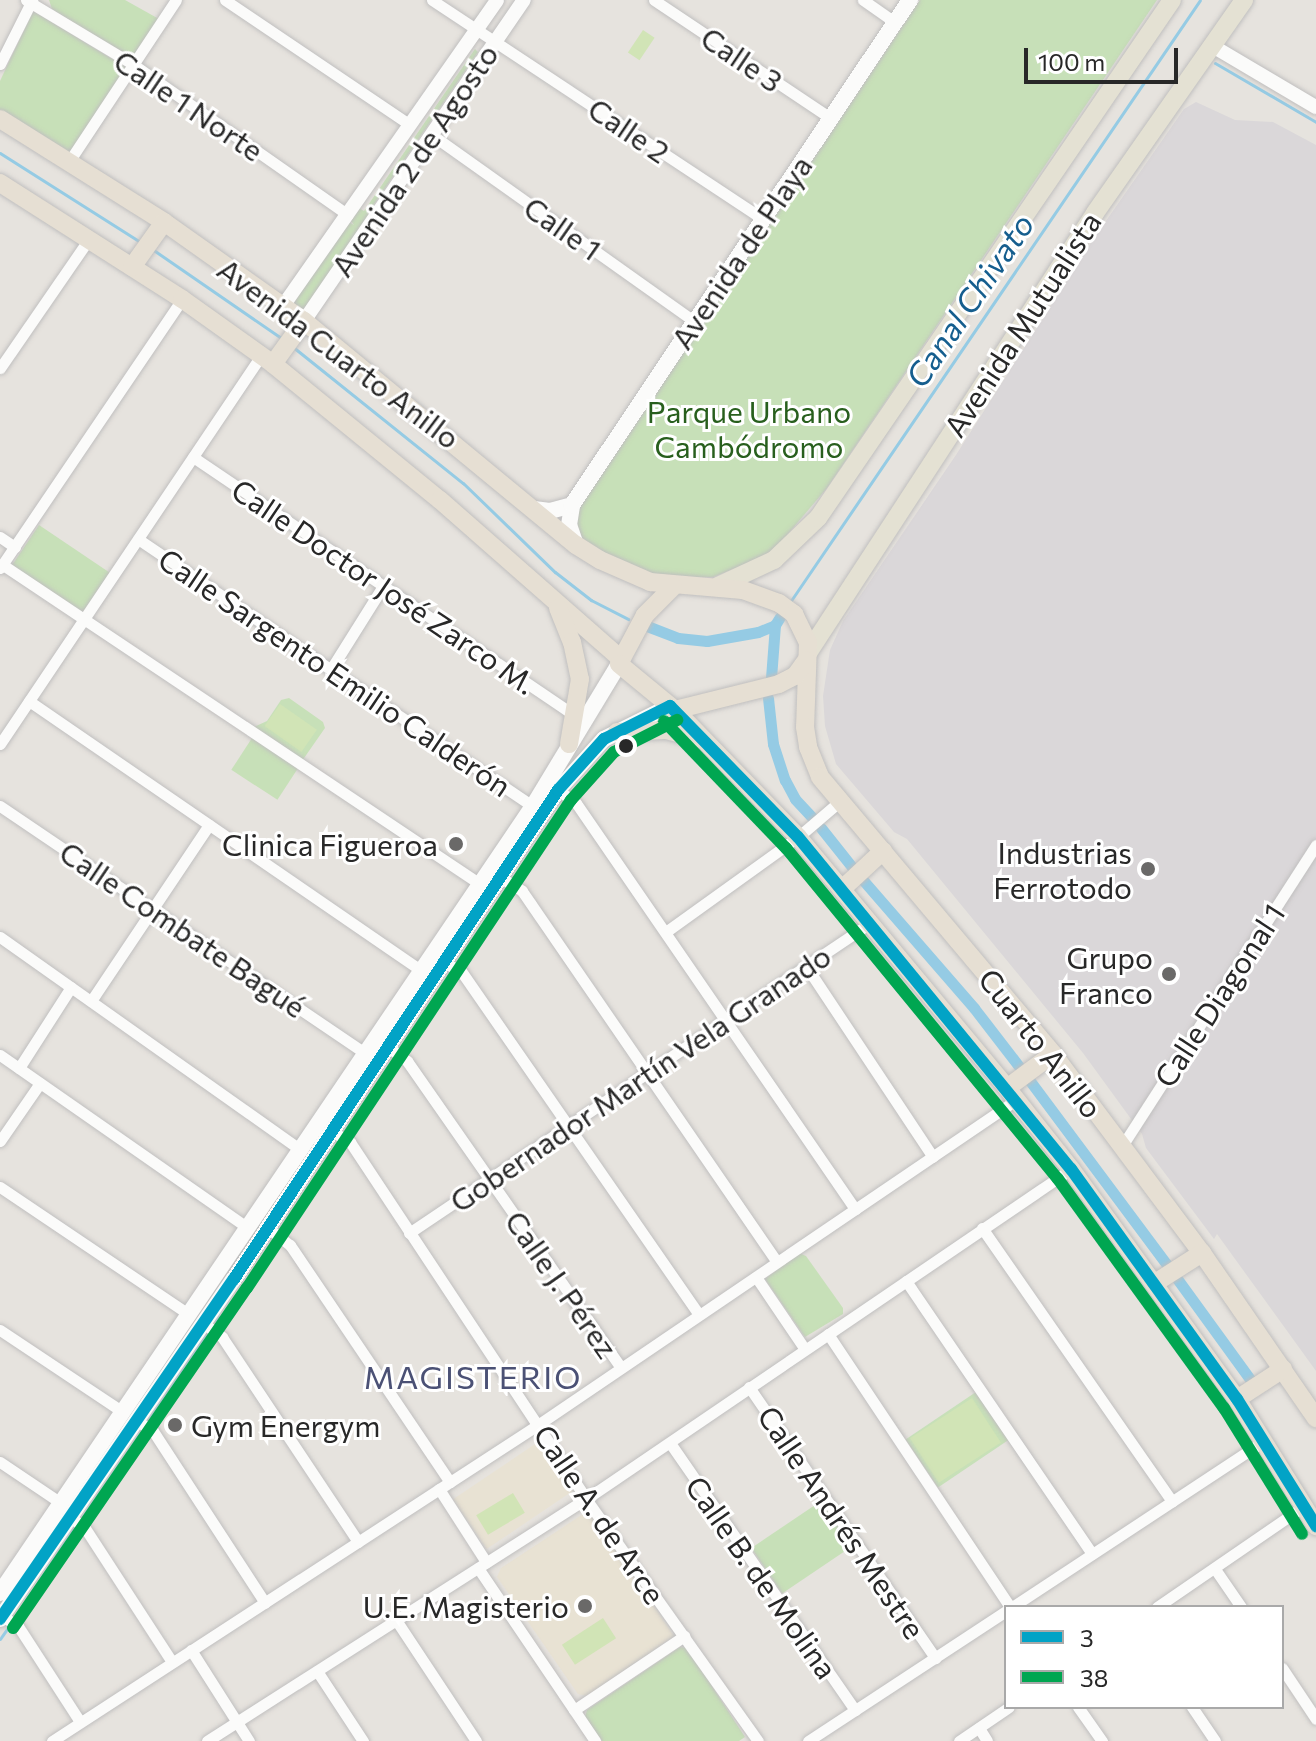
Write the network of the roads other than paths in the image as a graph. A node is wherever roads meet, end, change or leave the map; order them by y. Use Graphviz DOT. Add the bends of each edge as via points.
graph roads {
  1 [pos="176,0"];
  2 [pos="225,0"];
  3 [pos="432,0"];
  4 [pos="497,0"];
  5 [pos="524,0"];
  6 [pos="654,0"];
  7 [pos="863,0"];
  8 [pos="910,0"];
  9 [pos="1172,0"];
  10 [pos="1244,0"];
  11 [pos="30,1"];
  12 [pos="895,22"];
  13 [pos="478,28"];
  14 [pos="496,41"];
  15 [pos="1211,45"];
  16 [pos="0,64"];
  17 [pos="134,65"];
  18 [pos="1316,107"];
  19 [pos="830,118"];
  20 [pos="0,119"];
  21 [pos="410,125"];
  22 [pos="432,135"];
  23 [pos="70,160"];
  24 [pos="0,183"];
  25 [pos="348,215"];
  26 [pos="763,219"];
  27 [pos="161,226"];
  28 [pos="89,239"];
  29 [pos="135,264"];
  30 [pos="182,299"];
  31 [pos="283,306"];
  32 [pos="694,321"];
  33 [pos="301,326"];
  34 [pos="271,359"];
  35 [pos="0,368"];
  36 [pos="193,457"];
  37 [pos="572,505"];
  38 [pos="534,509"];
  39 [pos="0,537"];
  40 [pos="138,539"];
  41 [pos="576,545"];
  42 [pos="15,547"];
  43 [pos="1,566"];
  44 [pos="383,586"];
  45 [pos="718,586"];
  46 [pos="673,587"];
  47 [pos="555,602"];
  48 [pos="84,619"];
  49 [pos="807,657"];
  50 [pos="620,662"];
  51 [pos="331,669"];
  52 [pos="29,701"];
  53 [pos="672,708"];
  54 [pos="578,719"];
  55 [pos="610,736"];
  56 [pos="704,740"];
  57 [pos="0,744"];
  58 [pos="569,744"];
  59 [pos="558,790"];
  60 [pos="840,801"];
  61 [pos="0,806"];
  62 [pos="533,806"];
  63 [pos="209,825"];
  64 [pos="803,833"];
  65 [pos="1316,845"];
  66 [pos="883,851"];
  67 [pos="500,877"];
  68 [pos="480,884"];
  69 [pos="847,884"];
  70 [pos="153,909"];
  71 [pos="870,923"];
  72 [pos="667,931"];
  73 [pos="0,937"];
  74 [pos="443,962"];
  75 [pos="806,966"];
  76 [pos="421,970"];
  77 [pos="71,987"];
  78 [pos="91,1001"];
  79 [pos="725,1021"];
  80 [pos="388,1047"];
  81 [pos="365,1053"];
  82 [pos="1053,1054"];
  83 [pos="0,1055"];
  84 [pos="19,1068"];
  85 [pos="648,1073"];
  86 [pos="40,1083"];
  87 [pos="1014,1089"];
  88 [pos="569,1125"];
  89 [pos="333,1132"];
  90 [pos="0,1141"];
  91 [pos="1122,1146"];
  92 [pos="301,1150"];
  93 [pos="933,1157"];
  94 [pos="1071,1169"];
  95 [pos="286,1173"];
  96 [pos="489,1179"];
  97 [pos="0,1187"];
  98 [pos="855,1209"];
  99 [pos="248,1228"];
  100 [pos="268,1228"];
  101 [pos="982,1228"];
  102 [pos="409,1233"];
  103 [pos="1195,1258"];
  104 [pos="777,1262"];
  105 [pos="756,1277"];
  106 [pos="234,1279"];
  107 [pos="1161,1280"];
  108 [pos="906,1281"];
  109 [pos="699,1315"];
  110 [pos="196,1319"];
  111 [pos="0,1330"];
  112 [pos="828,1334"];
  113 [pos="804,1348"];
  114 [pos="621,1368"];
  115 [pos="1275,1374"];
  116 [pos="749,1387"];
  117 [pos="1243,1395"];
  118 [pos="129,1416"];
  119 [pos="1316,1418"];
  120 [pos="539,1424"];
  121 [pos="1265,1440"];
  122 [pos="670,1443"];
  123 [pos="0,1462"];
  124 [pos="450,1482"];
  125 [pos="439,1489"];
  126 [pos="586,1499"];
  127 [pos="1172,1501"];
  128 [pos="1304,1506"];
  129 [pos="65,1510"];
  130 [pos="1316,1526"];
  131 [pos="358,1542"];
  132 [pos="1092,1554"];
  133 [pos="482,1565"];
  134 [pos="1215,1569"];
  135 [pos="0,1593"];
  136 [pos="1030,1595"];
  137 [pos="265,1603"];
  138 [pos="1007,1605"];
  139 [pos="1014,1605"];
  140 [pos="1038,1605"];
  141 [pos="1160,1605"];
  142 [pos="1240,1605"];
  143 [pos="1004,1611"];
  144 [pos="1,1617"];
  145 [pos="396,1620"];
  146 [pos="684,1636"];
  147 [pos="191,1650"];
  148 [pos="935,1658"];
  149 [pos="172,1662"];
  150 [pos="317,1671"];
  151 [pos="1284,1671"];
  152 [pos="1006,1709"];
  153 [pos="1079,1709"];
  154 [pos="1193,1709"];
  155 [pos="574,1710"];
  156 [pos="855,1710"];
  157 [pos="1316,1719"];
  158 [pos="80,1722"];
  159 [pos="236,1722"];
  160 [pos="979,1728"];
  161 [pos="52,1741"];
  162 [pos="207,1741"];
  163 [pos="249,1741"];
  164 [pos="363,1741"];
  165 [pos="476,1741"];
  166 [pos="595,1741"];
  167 [pos="758,1741"];
  168 [pos="808,1741"];
  169 [pos="959,1741"];
  170 [pos="987,1741"];
  171 [pos="1102,1741"];
  172 [pos="1215,1741"];
  1 -- 17 [label="street"];
  2 -- 21 [label="street"];
  3 -- 13 [label="street, Calle 2"];
  4 -- 13 [label="street, Avenida 2 de Agosto"];
  5 -- 14 [label="street, Avenida 2 de Agosto"];
  6 -- 19 [label="street, Calle 3"];
  7 -- 12 [label="street"];
  8 -- 12 [label="main road, Avenida de Playa"];
  9 -- 45 [label="main road, Avenida Mutualista" via="818,518 774,560"];
  10 -- 15 [label="main road, Avenida Mutualista"];
  11 -- 16 [label="street"];
  11 -- 17 [label="street, Calle 1 Norte"];
  12 -- 19 [label="main road, Avenida de Playa"];
  13 -- 14 [label="street, Calle 2"];
  13 -- 21 [label="street, Avenida 2 de Agosto"];
  14 -- 22 [label="street, Avenida 2 de Agosto"];
  14 -- 26 [label="street, Calle 2"];
  15 -- 18 [label="street"];
  15 -- 49 [label="main road, Avenida Mutualista" via="1078,239"];
  17 -- 23 [label="street"];
  17 -- 25 [label="street, Calle 1 Norte"];
  19 -- 26 [label="main road, Avenida de Playa"];
  20 -- 23 [label="highway, Avenida Cuarto Anillo"];
  21 -- 25 [label="street, Avenida 2 de Agosto"];
  22 -- 32 [label="street, Calle 1"];
  22 -- 33 [label="street, Avenida 2 de Agosto"];
  23 -- 27 [label="highway, Avenida Cuarto Anillo"];
  24 -- 28 [label="highway, Avenida Cuarto Anillo"];
  25 -- 31 [label="street, Avenida 2 de Agosto"];
  26 -- 32 [label="main road, Avenida de Playa"];
  27 -- 29 [label="highway"];
  27 -- 31 [label="highway, Avenida Cuarto Anillo"];
  28 -- 29 [label="highway, Avenida Cuarto Anillo"];
  28 -- 35 [label="street"];
  29 -- 30 [label="highway, Avenida Cuarto Anillo"];
  30 -- 34 [label="highway, Avenida Cuarto Anillo"];
  30 -- 42 [label="street"];
  31 -- 33 [label="highway, Avenida Cuarto Anillo"];
  32 -- 37 [label="main road, Avenida de Playa"];
  33 -- 34 [label="highway"];
  33 -- 38 [label="highway, Avenida Cuarto Anillo"];
  34 -- 36 [label="street"];
  34 -- 47 [label="highway, Avenida Cuarto Anillo"];
  36 -- 40 [label="street"];
  36 -- 44 [label="street, Calle Doctor José Zarco M."];
  37 -- 38 [label="main road"];
  37 -- 41 [label="main road" via="569,525"];
  38 -- 41 [label="highway, Avenida Cuarto Anillo"];
  39 -- 42 [label="street"];
  40 -- 48 [label="street"];
  40 -- 51 [label="street, Calle Sargento Emilio Calderón"];
  41 -- 46 [label="highway, Avenida Cuarto Anillo" via="628,574"];
  42 -- 43 [label="street"];
  43 -- 48 [label="street"];
  44 -- 51 [label="street"];
  44 -- 54 [label="street, Calle Doctor José Zarco M."];
  45 -- 46 [label="highway"];
  45 -- 49 [label="highway" via="786,608 802,625"];
  46 -- 50 [label="highway" via="645,615"];
  47 -- 50 [label="highway, Avenida Cuarto Anillo"];
  47 -- 54 [label="highway" via="578,661"];
  48 -- 52 [label="street"];
  48 -- 68 [label="street"];
  49 -- 53 [label="highway" via="795,676 779,684"];
  49 -- 60 [label="highway, Cuarto Anillo" via="808,747 820,777"];
  50 -- 53 [label="highway"];
  50 -- 54 [label="main road"];
  51 -- 62 [label="street, Calle Sargento Emilio Calderón"];
  52 -- 57 [label="street"];
  52 -- 63 [label="street"];
  53 -- 55 [label="main road"];
  53 -- 56 [label="highway, Cuarto Anillo"];
  54 -- 55 [label="main road"];
  54 -- 58 [label="highway"];
  55 -- 56 [label="highway" via="666,730"];
  55 -- 59 [label="main road"];
  56 -- 64 [label="highway, Cuarto Anillo"];
  58 -- 62 [label="main road"];
  59 -- 67 [label="main road"];
  59 -- 72 [label="street" via="576,803"];
  60 -- 64 [label="street"];
  60 -- 66 [label="highway, Cuarto Anillo"];
  61 -- 70 [label="street, Calle Combate Bagué"];
  62 -- 68 [label="main road"];
  63 -- 70 [label="street"];
  63 -- 76 [label="street"];
  64 -- 69 [label="highway, Cuarto Anillo"];
  64 -- 72 [label="street"];
  65 -- 91 [label="street, Calle Diagonal 1"];
  66 -- 69 [label="highway"];
  66 -- 82 [label="highway, Cuarto Anillo"];
  67 -- 74 [label="main road"];
  67 -- 85 [label="street" via="522,891"];
  68 -- 76 [label="main road"];
  69 -- 71 [label="highway, Cuarto Anillo"];
  70 -- 78 [label="street"];
  70 -- 81 [label="street, Calle Combate Bagué"];
  71 -- 75 [label="street, Gobernador Martín Vela Granado"];
  71 -- 87 [label="highway, Cuarto Anillo"];
  72 -- 79 [label="street"];
  73 -- 77 [label="street"];
  74 -- 80 [label="main road"];
  74 -- 88 [label="street" via="461,971"];
  75 -- 79 [label="street, Gobernador Martín Vela Granado"];
  75 -- 93 [label="street"];
  76 -- 81 [label="main road"];
  77 -- 78 [label="street"];
  77 -- 84 [label="street"];
  78 -- 92 [label="street"];
  79 -- 85 [label="street, Gobernador Martín Vela Granado"];
  79 -- 98 [label="street"];
  80 -- 89 [label="main road"];
  80 -- 96 [label="street, Calle J. Pérez" via="407,1061"];
  81 -- 92 [label="main road"];
  82 -- 87 [label="highway"];
  82 -- 91 [label="highway, Cuarto Anillo"];
  83 -- 84 [label="street"];
  84 -- 86 [label="street"];
  85 -- 88 [label="street, Gobernador Martín Vela Granado"];
  85 -- 104 [label="street"];
  86 -- 90 [label="street"];
  86 -- 99 [label="street"];
  87 -- 93 [label="street"];
  87 -- 94 [label="highway, Cuarto Anillo"];
  88 -- 96 [label="street, Gobernador Martín Vela Granado"];
  88 -- 109 [label="street"];
  89 -- 100 [label="main road"];
  89 -- 102 [label="street, Calle A. de Arce" via="350,1142"];
  91 -- 103 [label="highway, Cuarto Anillo"];
  92 -- 95 [label="main road"];
  93 -- 98 [label="street"];
  94 -- 101 [label="street"];
  94 -- 107 [label="highway, Cuarto Anillo"];
  95 -- 99 [label="main road"];
  95 -- 100 [label="main road" via="286,1185 266,1210"];
  96 -- 102 [label="street, Gobernador Martín Vela Granado"];
  96 -- 114 [label="street, Calle J. Pérez"];
  97 -- 110 [label="street"];
  98 -- 104 [label="street"];
  99 -- 106 [label="main road" via="251,1238 233,1267"];
  99 -- 110 [label="main road"];
  100 -- 106 [label="main road"];
  100 -- 124 [label="street" via="290,1245"];
  101 -- 108 [label="street"];
  101 -- 127 [label="street"];
  102 -- 120 [label="street, Calle A. de Arce"];
  103 -- 107 [label="highway"];
  103 -- 115 [label="highway, Cuarto Anillo"];
  104 -- 105 [label="street"];
  105 -- 109 [label="street"];
  105 -- 113 [label="street"];
  106 -- 110 [label="main road"];
  107 -- 117 [label="highway, Cuarto Anillo"];
  108 -- 112 [label="street"];
  108 -- 132 [label="street"];
  109 -- 114 [label="street"];
  110 -- 118 [label="main road"];
  110 -- 131 [label="street" via="222,1337"];
  111 -- 118 [label="street"];
  112 -- 113 [label="street"];
  112 -- 138 [label="street"];
  113 -- 116 [label="street"];
  114 -- 120 [label="street"];
  115 -- 117 [label="highway"];
  115 -- 119 [label="highway, Cuarto Anillo"];
  116 -- 122 [label="street"];
  116 -- 148 [label="street, Calle Andrés Mestre"];
  117 -- 121 [label="highway, Cuarto Anillo"];
  118 -- 129 [label="main road"];
  118 -- 137 [label="street" via="153,1431"];
  120 -- 124 [label="street"];
  120 -- 126 [label="street, Calle A. de Arce"];
  121 -- 127 [label="street"];
  121 -- 128 [label="highway, Cuarto Anillo"];
  122 -- 126 [label="street"];
  122 -- 156 [label="street, Calle B. de Molina"];
  123 -- 129 [label="street"];
  124 -- 125 [label="street"];
  125 -- 131 [label="street"];
  125 -- 133 [label="street"];
  126 -- 133 [label="street"];
  126 -- 146 [label="street, Calle A. de Arce"];
  127 -- 132 [label="street"];
  128 -- 130 [label="highway, Cuarto Anillo"];
  128 -- 134 [label="street"];
  129 -- 135 [label="main road"];
  129 -- 144 [label="main road"];
  129 -- 149 [label="street" via="85,1528"];
  131 -- 137 [label="street"];
  132 -- 136 [label="street"];
  133 -- 145 [label="street"];
  133 -- 155 [label="street"];
  134 -- 141 [label="street"];
  134 -- 142 [label="street"];
  136 -- 139 [label="street"];
  136 -- 140 [label="street"];
  137 -- 147 [label="street"];
  143 -- 148 [label="street"];
  144 -- 158 [label="street" via="18,1626"];
  145 -- 150 [label="street"];
  145 -- 165 [label="street"];
  146 -- 155 [label="street"];
  146 -- 167 [label="street, Calle A. de Arce"];
  147 -- 149 [label="street"];
  147 -- 159 [label="street"];
  148 -- 156 [label="street"];
  149 -- 158 [label="street"];
  150 -- 159 [label="street"];
  150 -- 164 [label="street"];
  151 -- 157 [label="street"];
  152 -- 160 [label="street"];
  153 -- 171 [label="street"];
  154 -- 172 [label="street"];
  155 -- 166 [label="street"];
  156 -- 168 [label="street"];
  158 -- 161 [label="street"];
  159 -- 162 [label="street"];
  159 -- 163 [label="street"];
  160 -- 169 [label="street"];
  160 -- 170 [label="street"];
}
